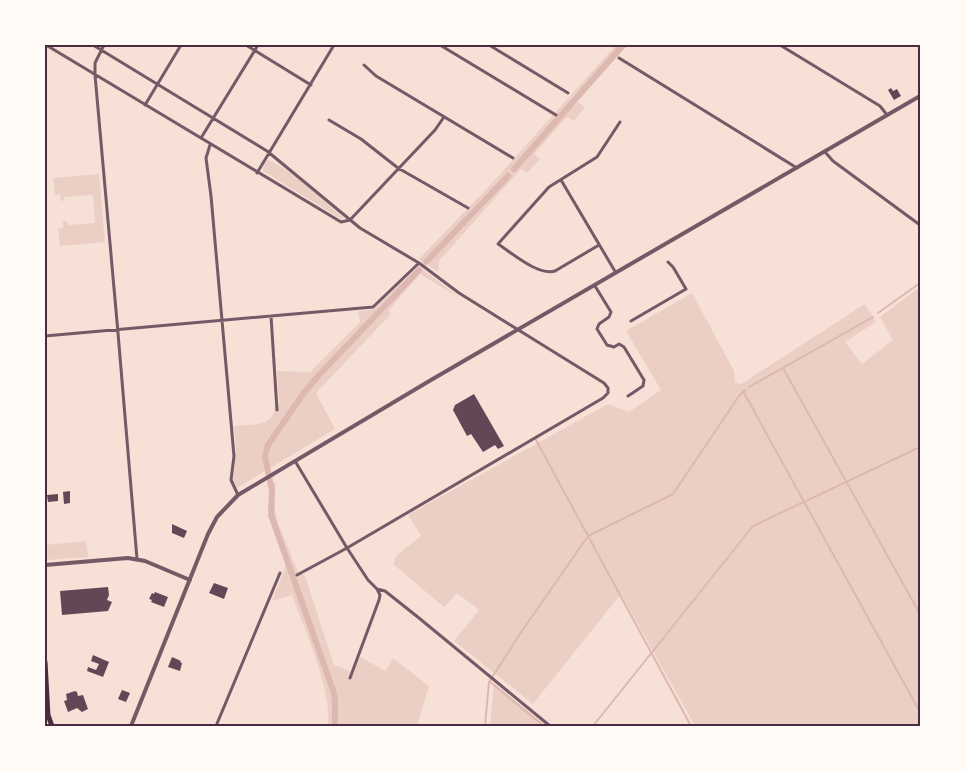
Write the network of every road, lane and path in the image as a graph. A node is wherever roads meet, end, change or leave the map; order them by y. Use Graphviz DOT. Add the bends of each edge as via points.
graph roads {
  1 [pos="46,45"];
  2 [pos="94,45"];
  3 [pos="104,45"];
  4 [pos="181,45"];
  5 [pos="246,45"];
  6 [pos="258,45"];
  7 [pos="334,45"];
  8 [pos="440,45"];
  9 [pos="489,45"];
  10 [pos="780,45"];
  11 [pos="102,50"];
  12 [pos="254,50"];
  13 [pos="619,58"];
  14 [pos="364,65"];
  15 [pos="95,75"];
  16 [pos="158,84"];
  17 [pos="311,85"];
  18 [pos="568,92"];
  19 [pos="920,96"];
  20 [pos="145,105"];
  21 [pos="556,115"];
  22 [pos="888,116"];
  23 [pos="444,117"];
  24 [pos="213,118"];
  25 [pos="329,120"];
  26 [pos="620,122"];
  27 [pos="201,138"];
  28 [pos="210,144"];
  29 [pos="825,152"];
  30 [pos="270,153"];
  31 [pos="513,158"];
  32 [pos="398,168"];
  33 [pos="798,168"];
  34 [pos="258,173"];
  35 [pos="561,180"];
  36 [pos="468,208"];
  37 [pos="350,220"];
  38 [pos="920,225"];
  39 [pos="599,245"];
  40 [pos="668,262"];
  41 [pos="419,263"];
  42 [pos="616,274"];
  43 [pos="596,286"];
  44 [pos="271,316"];
  45 [pos="222,320"];
  46 [pos="631,320"];
  47 [pos="118,330"];
  48 [pos="518,330"];
  49 [pos="45,336"];
  50 [pos="628,396"];
  51 [pos="277,410"];
  52 [pos="295,461"];
  53 [pos="238,495"];
  54 [pos="347,548"];
  55 [pos="137,559"];
  56 [pos="45,565"];
  57 [pos="280,574"];
  58 [pos="297,575"];
  59 [pos="190,580"];
  60 [pos="377,589"];
  61 [pos="45,662"];
  62 [pos="350,678"];
  63 [pos="45,707"];
  64 [pos="48,716"];
  65 [pos="52,726"];
  66 [pos="131,726"];
  67 [pos="216,726"];
  68 [pos="550,726"];
  1 -- 15 [label="street"];
  2 -- 11 [label="street"];
  3 -- 11 [label="street"];
  4 -- 16 [label="street"];
  5 -- 12 [label="street"];
  6 -- 12 [label="street"];
  7 -- 17 [label="street"];
  8 -- 21 [label="street"];
  9 -- 18 [label="street"];
  10 -- 22 [label="street" via="880,106"];
  11 -- 15 [label="street" via="95,63"];
  11 -- 16 [label="street"];
  12 -- 17 [label="street"];
  12 -- 24 [label="street"];
  13 -- 33 [label="street"];
  14 -- 23 [label="street" via="376,76"];
  15 -- 20 [label="street"];
  15 -- 47 [label="street"];
  16 -- 20 [label="street"];
  16 -- 24 [label="street"];
  17 -- 30 [label="street"];
  19 -- 22 [label="street"];
  20 -- 27 [label="street"];
  22 -- 29 [label="street"];
  23 -- 31 [label="street"];
  23 -- 32 [label="street"];
  24 -- 27 [label="street"];
  24 -- 30 [label="street"];
  25 -- 32 [label="street"];
  26 -- 35 [label="street" via="597,157"];
  27 -- 28 [label="street"];
  28 -- 34 [label="street"];
  28 -- 45 [label="street" via="206,158"];
  29 -- 33 [label="street"];
  29 -- 38 [label="street"];
  30 -- 34 [label="street"];
  30 -- 37 [label="street"];
  32 -- 36 [label="street"];
  32 -- 37 [label="street"];
  33 -- 42 [label="street"];
  34 -- 37 [label="street" via="341,222"];
  35 -- 39 [label="street"];
  35 -- 39 [label="street" via="549,187 498,244 550,273"];
  37 -- 41 [label="street"];
  39 -- 42 [label="street"];
  40 -- 46 [label="street" via="686,289"];
  41 -- 44 [label="street" via="373,307"];
  41 -- 48 [label="street"];
  42 -- 43 [label="street"];
  43 -- 48 [label="street"];
  43 -- 50 [label="street" via="611,312 597,329 607,345 624,347 644,380 643,386"];
  44 -- 45 [label="street"];
  44 -- 51 [label="street"];
  45 -- 47 [label="street"];
  45 -- 53 [label="street" via="234,456 231,480"];
  47 -- 49 [label="street"];
  47 -- 55 [label="street"];
  48 -- 52 [label="street"];
  48 -- 54 [label="street" via="604,383 608,393"];
  52 -- 53 [label="street"];
  52 -- 54 [label="street"];
  53 -- 59 [label="street" via="217,518"];
  54 -- 58 [label="street"];
  54 -- 60 [label="street"];
  55 -- 56 [label="street"];
  55 -- 59 [label="street"];
  57 -- 67 [label="street"];
  59 -- 66 [label="street"];
  60 -- 62 [label="street" via="379,600"];
  60 -- 68 [label="street" via="385,591"];
  61 -- 64 [label="main road"];
  63 -- 64 [label="main road"];
  64 -- 65 [label="main road"];
}
